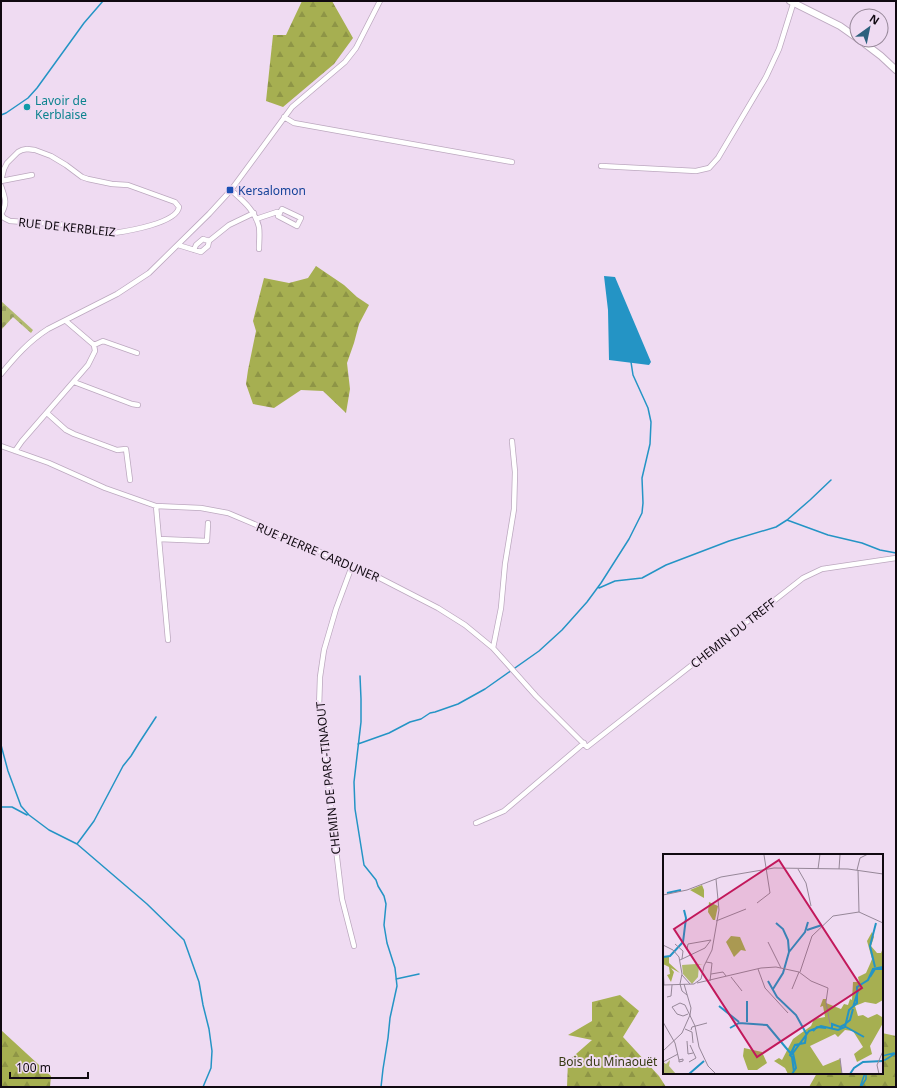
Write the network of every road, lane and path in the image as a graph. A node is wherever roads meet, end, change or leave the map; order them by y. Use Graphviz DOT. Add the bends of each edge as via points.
graph roads {
  1 [pos="380,1"];
  2 [pos="792,2"];
  3 [pos="849,32"];
  4 [pos="870,48"];
  5 [pos="896,70"];
  6 [pos="284,118"];
  7 [pos="512,162"];
  8 [pos="601,166"];
  9 [pos="32,175"];
  10 [pos="1,178"];
  11 [pos="1,181"];
  12 [pos="1,186"];
  13 [pos="231,190"];
  14 [pos="254,213"];
  15 [pos="280,213"];
  16 [pos="1,214"];
  17 [pos="256,219"];
  18 [pos="209,240"];
  19 [pos="178,245"];
  20 [pos="259,249"];
  21 [pos="194,250"];
  22 [pos="66,321"];
  23 [pos="94,345"];
  24 [pos="136,353"];
  25 [pos="1,374"];
  26 [pos="74,382"];
  27 [pos="138,405"];
  28 [pos="47,413"];
  29 [pos="512,441"];
  30 [pos="1,446"];
  31 [pos="15,451"];
  32 [pos="130,480"];
  33 [pos="156,506"];
  34 [pos="208,523"];
  35 [pos="159,539"];
  36 [pos="896,558"];
  37 [pos="352,566"];
  38 [pos="168,640"];
  39 [pos="493,648"];
  40 [pos="586,745"];
  41 [pos="476,823"];
  42 [pos="354,946"];
  1 -- 6 [label="street" via="356,48 345,62 292,107"];
  2 -- 3 [label="main road"];
  2 -- 8 [label="street" via="779,49 766,77 718,158 708,168 696,171"];
  4 -- 5 [label="main road"];
  6 -- 7 [label="street" via="294,123"];
  6 -- 13 [label="street"];
  9 -- 11 [label="street"];
  10 -- 11 [label="street, RUE DE KERBLEIZ"];
  10 -- 16 [label="street, RUE DE KERBLEIZ" via="7,163 18,152 35,150 59,160 82,177 103,183 128,185 175,202 180,207 172,217 161,223 110,234 68,225 10,221"];
  12 -- 16 [label="street, RUE DE KERBLEIZ" via="6,200"];
  13 -- 14 [label="street"];
  13 -- 19 [label="street"];
  14 -- 17 [label="street"];
  14 -- 18 [label="street" via="229,224"];
  15 -- 15 [label="street" via="278,216 297,226 301,218 282,209"];
  15 -- 17 [label="street"];
  17 -- 20 [label="street" via="259,228"];
  18 -- 21 [label="street" via="203,240"];
  18 -- 21 [label="street" via="208,246 201,252"];
  19 -- 21 [label="street"];
  19 -- 22 [label="street" via="134,284"];
  22 -- 23 [label="street"];
  22 -- 25 [label="street" via="38,336"];
  23 -- 24 [label="street" via="103,341"];
  23 -- 26 [label="street" via="92,359"];
  26 -- 27 [label="street"];
  26 -- 28 [label="street"];
  28 -- 31 [label="street"];
  28 -- 32 [label="street" via="74,434 117,450 126,449"];
  29 -- 39 [label="street" via="515,472 514,509"];
  30 -- 31 [label="street, RUE PIERRE CARDUNER"];
  31 -- 33 [label="street, RUE PIERRE CARDUNER"];
  33 -- 35 [label="street"];
  33 -- 37 [label="street, RUE PIERRE CARDUNER" via="201,508 228,513"];
  34 -- 35 [label="street" via="207,541"];
  35 -- 38 [label="street"];
  36 -- 40 [label="street, CHEMIN DU TREFF" via="822,569 803,578"];
  37 -- 39 [label="street, RUE PIERRE CARDUNER" via="438,608 465,625"];
  37 -- 42 [label="street, CHEMIN DE PARC-TINAOUT" via="324,650 319,708 342,899"];
  39 -- 40 [label="street, RUE PIERRE CARDUNER" via="536,696"];
  40 -- 41 [label="street, CHEMIN DU TREFF" via="504,812"];
}
